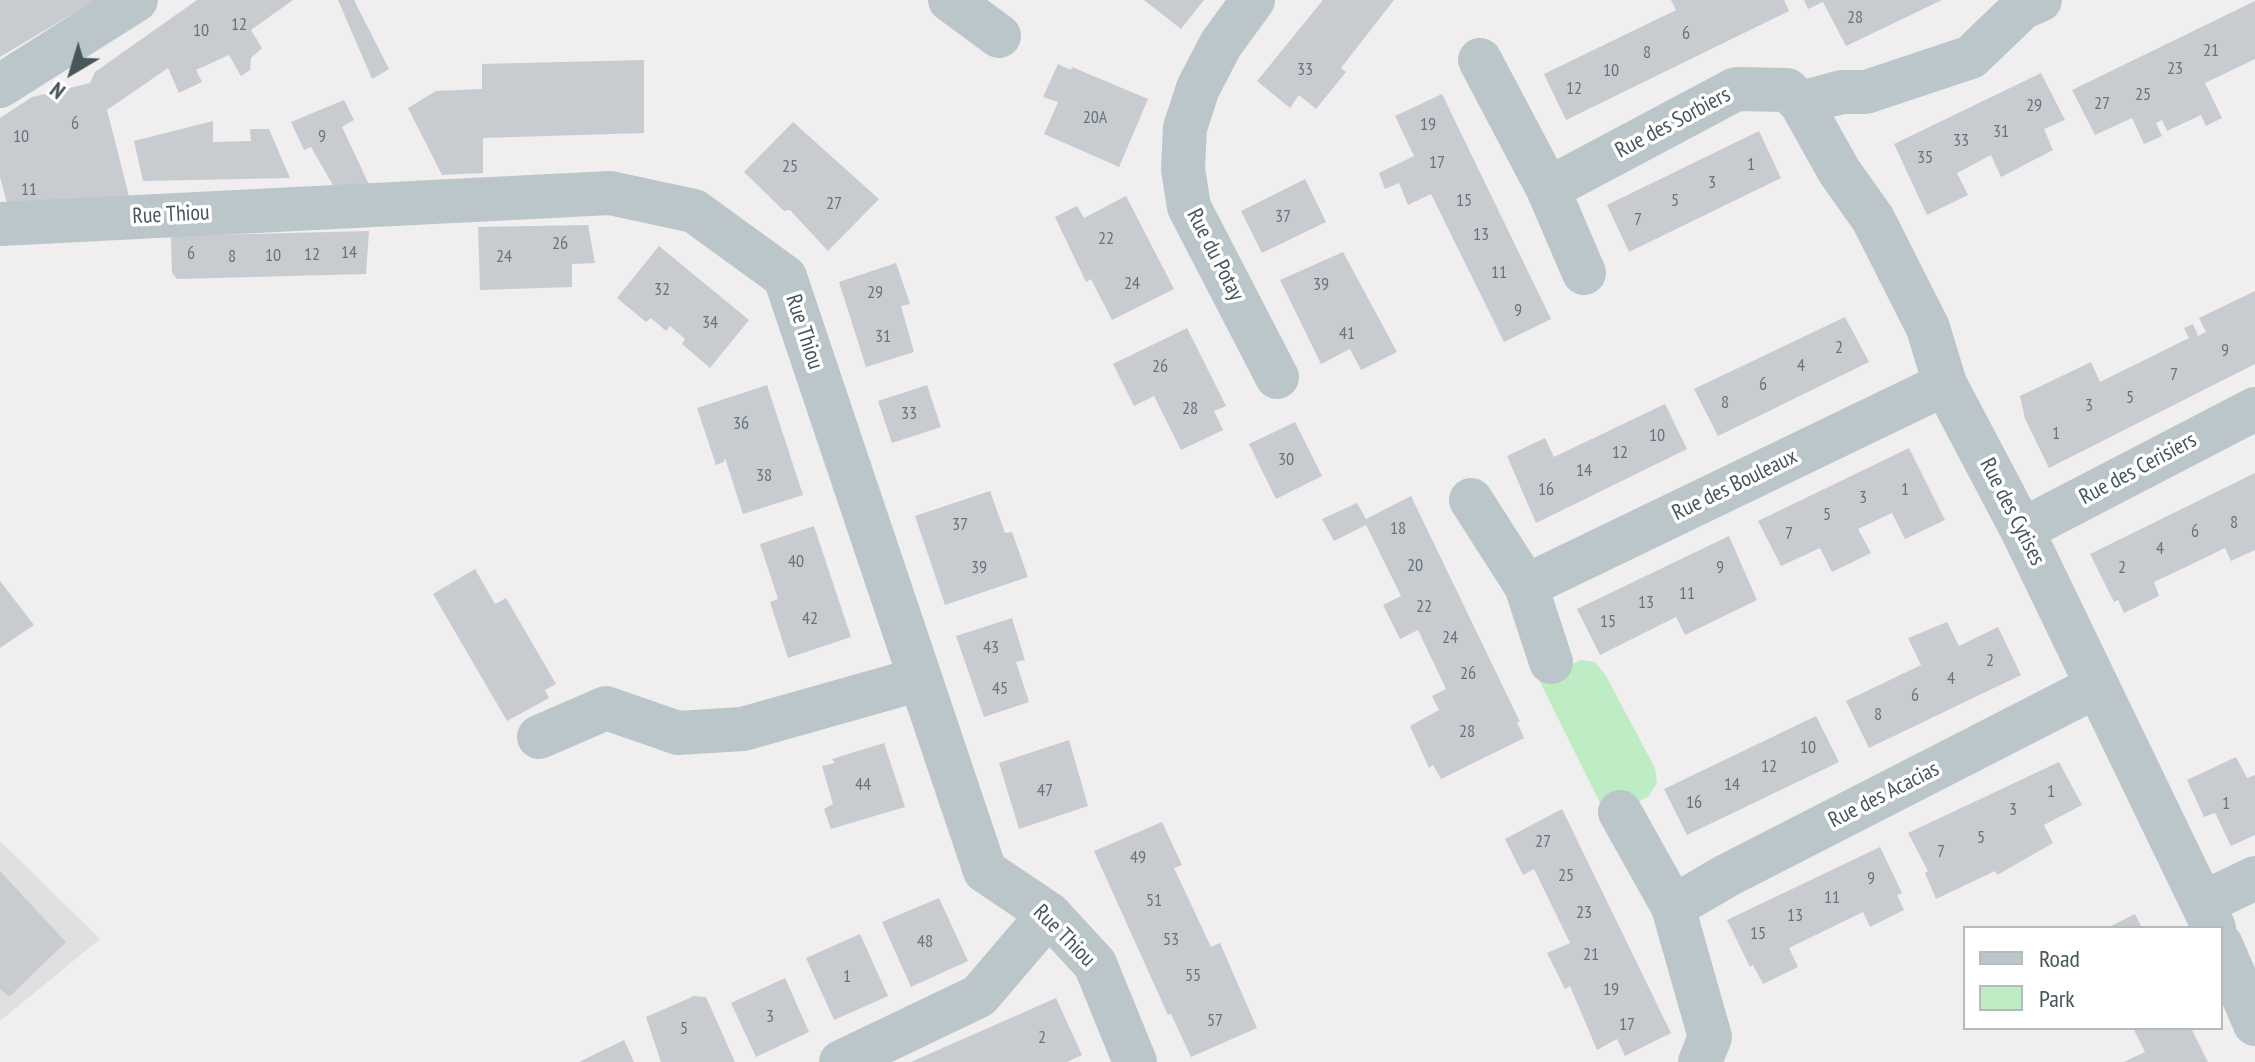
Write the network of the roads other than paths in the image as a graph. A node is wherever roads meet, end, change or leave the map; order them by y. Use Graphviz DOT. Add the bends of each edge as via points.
graph roads {
  1 [pos="136,0"];
  2 [pos="950,0"];
  3 [pos="1253,0"];
  4 [pos="2040,0"];
  5 [pos="999,36"];
  6 [pos="1480,60"];
  7 [pos="0,86"];
  8 [pos="1801,103"];
  9 [pos="1548,189"];
  10 [pos="0,224"];
  11 [pos="1584,273"];
  12 [pos="1277,377"];
  13 [pos="1945,384"];
  14 [pos="2255,409"];
  15 [pos="1471,500"];
  16 [pos="2022,530"];
  17 [pos="1526,586"];
  18 [pos="1551,662"];
  19 [pos="920,679"];
  20 [pos="2097,686"];
  21 [pos="539,737"];
  22 [pos="1620,812"];
  23 [pos="2255,878"];
  24 [pos="1673,907"];
  25 [pos="1049,914"];
  26 [pos="2208,915"];
  27 [pos="2223,950"];
  28 [pos="2255,1024"];
  29 [pos="841,1062"];
  30 [pos="1135,1062"];
  31 [pos="1700,1062"];
  1 -- 7 [label="street"];
  2 -- 5 [label="street"];
  3 -- 12 [label="street, Rue du Potay" via="1198,88 1185,128 1183,169 1189,207"];
  4 -- 8 [label="street" via="2022,8 1971,57 1866,92 1842,92"];
  6 -- 9 [label="street"];
  8 -- 9 [label="street, Rue des Sorbiers" via="1787,90 1736,89"];
  8 -- 13 [label="street, Rue des Cytises" via="1873,219 1928,328"];
  9 -- 11 [label="street"];
  10 -- 19 [label="street, Rue Thiou" via="610,193 694,211 785,277"];
  13 -- 16 [label="street, Rue des Cytises"];
  13 -- 17 [label="street, Rue des Bouleaux"];
  14 -- 16 [label="street, Rue des Cerisiers"];
  15 -- 17 [label="street"];
  16 -- 20 [label="street, Rue des Cytises"];
  17 -- 18 [label="street"];
  19 -- 21 [label="street" via="743,729 678,733 606,708"];
  19 -- 25 [label="street, Rue Thiou" via="985,871"];
  20 -- 24 [label="street, Rue des Acacias"];
  20 -- 26 [label="street, Rue des Cytises"];
  22 -- 24 [label="street"];
  23 -- 26 [label="street"];
  24 -- 31 [label="street" via="1710,1037"];
  25 -- 29 [label="street" via="979,996"];
  25 -- 30 [label="street, Rue Thiou" via="1095,964"];
  27 -- 28 [label="street"];
}
